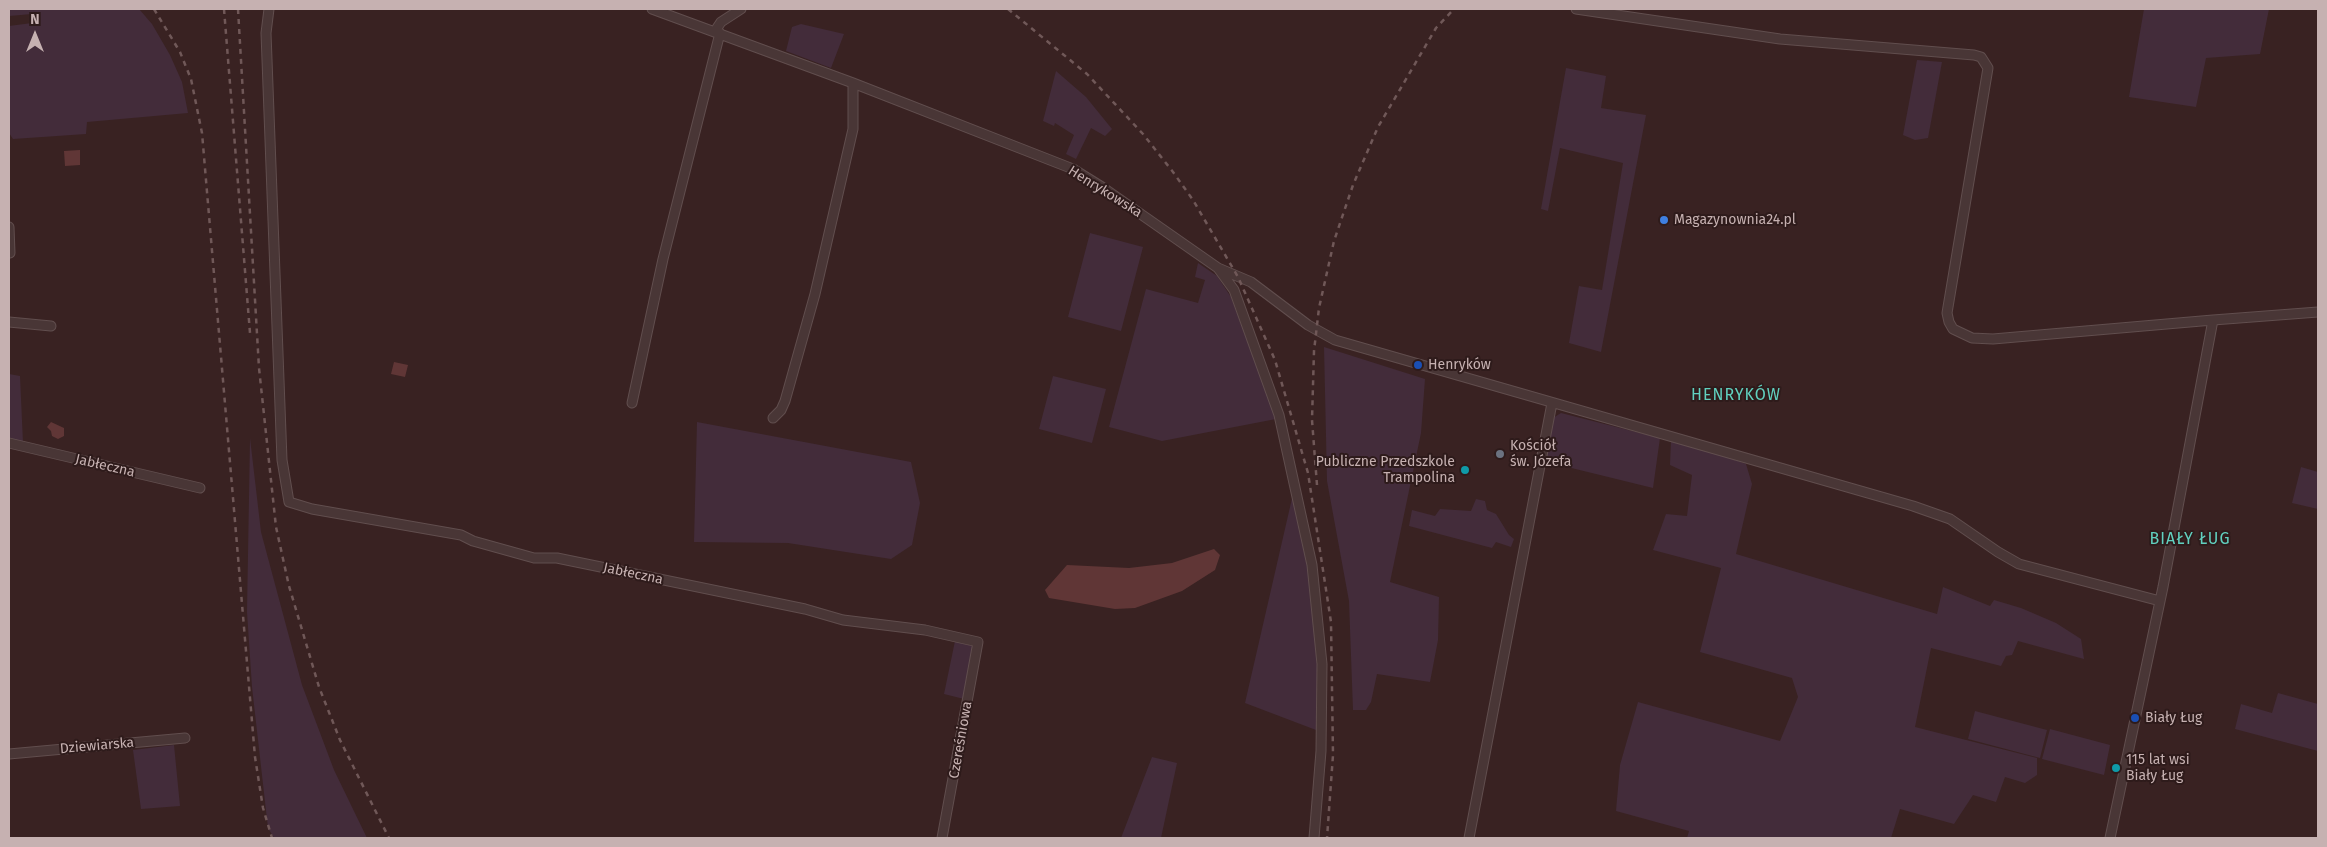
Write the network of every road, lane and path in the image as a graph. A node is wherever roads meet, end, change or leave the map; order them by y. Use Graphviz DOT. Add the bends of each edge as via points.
graph roads {
  1 [pos="269,9"];
  2 [pos="652,9"];
  3 [pos="741,9"];
  4 [pos="1576,9"];
  5 [pos="718,32"];
  6 [pos="853,83"];
  7 [pos="9,227"];
  8 [pos="10,253"];
  9 [pos="1218,268"];
  10 [pos="2318,312"];
  11 [pos="2213,320"];
  12 [pos="9,322"];
  13 [pos="51,326"];
  14 [pos="632,403"];
  15 [pos="1552,403"];
  16 [pos="773,418"];
  17 [pos="9,443"];
  18 [pos="200,488"];
  19 [pos="2160,601"];
  20 [pos="978,642"];
  21 [pos="185,738"];
  22 [pos="9,754"];
  23 [pos="942,838"];
  24 [pos="1314,838"];
  25 [pos="1469,838"];
  26 [pos="2110,838"];
  1 -- 20 [label="street, Jabłeczna" via="266,33 282,460 289,502 312,509 461,535 534,558 557,558 805,609 843,620 925,630"];
  2 -- 5 [label="street, Henrykowska"];
  3 -- 5 [label="street" via="721,22"];
  4 -- 11 [label="street" via="1780,39 1981,57 1988,68 1947,313 1954,329 1972,338 1993,339"];
  5 -- 6 [label="street, Henrykowska"];
  5 -- 14 [label="street"];
  6 -- 9 [label="street, Henrykowska" via="1042,155 1073,170"];
  6 -- 16 [label="street" via="852,129 815,294 785,401"];
  7 -- 8 [label="street"];
  9 -- 15 [label="street, Henrykowska" via="1251,282 1308,325 1335,340"];
  9 -- 24 [label="street" via="1234,290 1279,415 1312,565 1322,664 1321,751"];
  10 -- 11 [label="street"];
  11 -- 19 [label="street"];
  12 -- 13 [label="street"];
  15 -- 19 [label="street, Henrykowska" via="1926,510 1968,530 2019,564"];
  15 -- 25 [label="street"];
  17 -- 18 [label="street, Jabłeczna"];
  19 -- 26 [label="street"];
  20 -- 23 [label="street, Czereśniowa"];
  21 -- 22 [label="street, Dziewiarska"];
}
